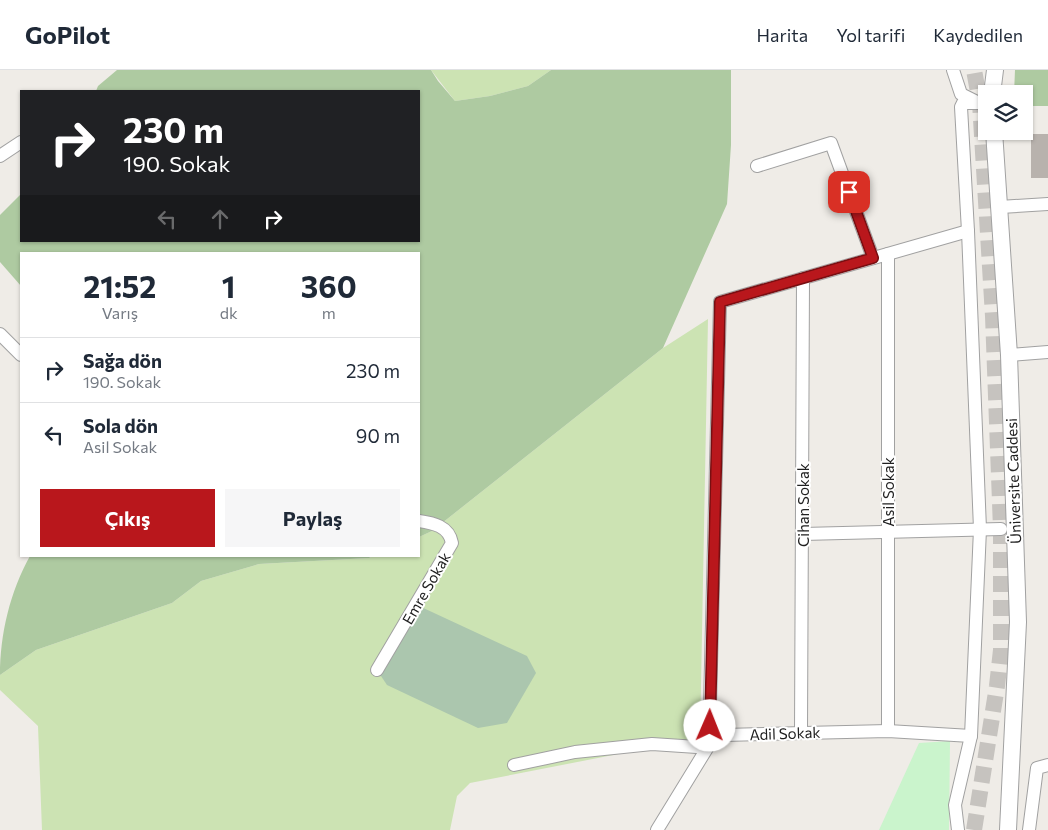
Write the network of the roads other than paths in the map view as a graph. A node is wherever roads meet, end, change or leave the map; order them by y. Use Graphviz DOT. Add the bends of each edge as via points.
graph roads {
  1 [pos="953,70"];
  2 [pos="995,70"];
  3 [pos="993,85"];
  4 [pos="995,140"];
  5 [pos="20,143"];
  6 [pos="0,156"];
  7 [pos="757,166"];
  8 [pos="1048,204"];
  9 [pos="1000,207"];
  10 [pos="968,231"];
  11 [pos="888,254"];
  12 [pos="873,258"];
  13 [pos="803,278"];
  14 [pos="0,334"];
  15 [pos="1048,352"];
  16 [pos="20,355"];
  17 [pos="1009,355"];
  18 [pos="420,521"];
  19 [pos="980,529"];
  20 [pos="1001,529"];
  21 [pos="888,532"];
  22 [pos="803,534"];
  23 [pos="377,670"];
  24 [pos="888,731"];
  25 [pos="801,732"];
  26 [pos="971,736"];
  27 [pos="709,745"];
  28 [pos="514,765"];
  29 [pos="1048,765"];
  30 [pos="657,830"];
  31 [pos="958,830"];
  32 [pos="1008,830"];
  33 [pos="1029,830"];
  1 -- 10 [label="street" via="961,94 980,103 963,103 960,107"];
  2 -- 3 [label="street"];
  4 -- 9 [label="street, Üniversite Caddesi"];
  5 -- 6 [label="street"];
  7 -- 12 [label="street" via="831,143"];
  8 -- 9 [label="street"];
  9 -- 17 [label="street, Üniversite Caddesi"];
  10 -- 11 [label="street"];
  10 -- 19 [label="street"];
  11 -- 12 [label="street"];
  11 -- 21 [label="street, Asil Sokak"];
  12 -- 13 [label="street"];
  13 -- 22 [label="street, Cihan Sokak"];
  13 -- 27 [label="street" via="720,302"];
  14 -- 16 [label="street"];
  15 -- 17 [label="street"];
  17 -- 32 [label="street, Üniversite Caddesi" via="1018,622"];
  18 -- 23 [label="street, Emre Sokak" via="437,524 448,532 452,542"];
  19 -- 20 [label="street"];
  19 -- 21 [label="street"];
  19 -- 26 [label="street"];
  21 -- 22 [label="street"];
  21 -- 24 [label="street, Asil Sokak"];
  22 -- 25 [label="street, Cihan Sokak"];
  24 -- 25 [label="street, Adil Sokak"];
  24 -- 26 [label="street, Adil Sokak"];
  25 -- 27 [label="street, Adil Sokak" via="723,735"];
  26 -- 31 [label="street" via="956,805"];
  27 -- 28 [label="street, Adil Sokak" via="652,744 575,752"];
  27 -- 30 [label="street"];
  29 -- 33 [label="street" via="1037,768"];
}
